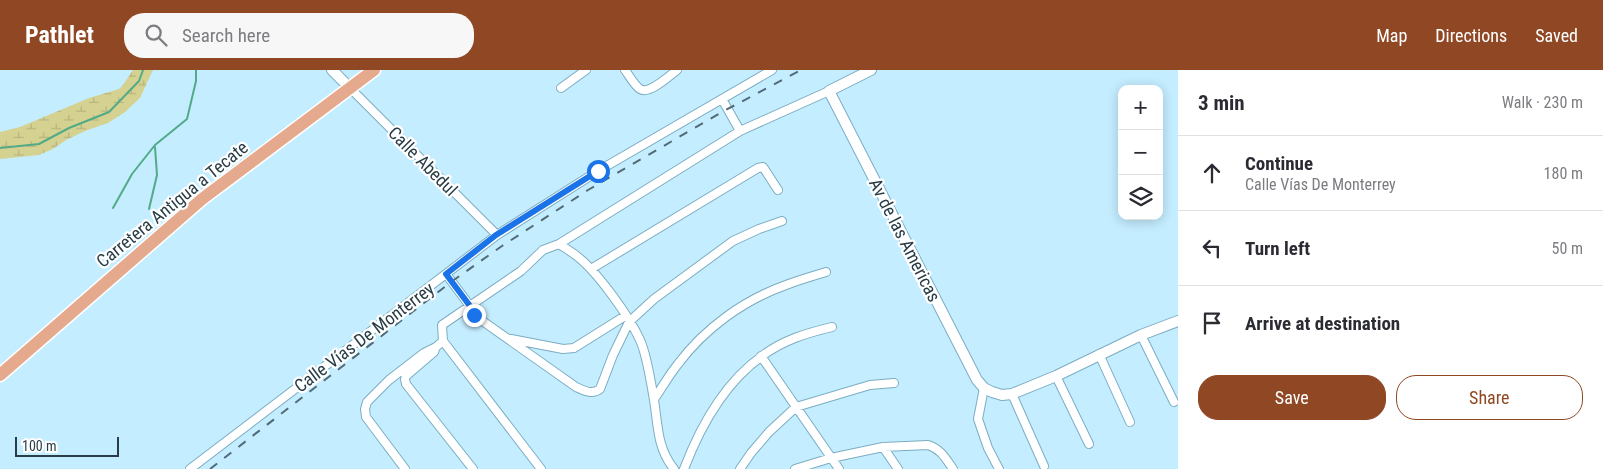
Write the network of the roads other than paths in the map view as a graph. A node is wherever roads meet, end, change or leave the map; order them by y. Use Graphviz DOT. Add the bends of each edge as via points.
graph roads {
  1 [pos="332,70"];
  2 [pos="374,70"];
  3 [pos="586,70"];
  4 [pos="625,70"];
  5 [pos="677,70"];
  6 [pos="772,70"];
  7 [pos="871,70"];
  8 [pos="350,88"];
  9 [pos="561,88"];
  10 [pos="828,90"];
  11 [pos="722,99"];
  12 [pos="740,131"];
  13 [pos="778,190"];
  14 [pos="782,221"];
  15 [pos="496,235"];
  16 [pos="559,244"];
  17 [pos="591,269"];
  18 [pos="826,272"];
  19 [pos="446,274"];
  20 [pos="470,306"];
  21 [pos="627,319"];
  22 [pos="1178,321"];
  23 [pos="832,327"];
  24 [pos="1141,335"];
  25 [pos="506,338"];
  26 [pos="443,341"];
  27 [pos="436,347"];
  28 [pos="1099,354"];
  29 [pos="761,356"];
  30 [pos="0,375"];
  31 [pos="1056,376"];
  32 [pos="894,383"];
  33 [pos="984,388"];
  34 [pos="1012,394"];
  35 [pos="654,399"];
  36 [pos="1174,402"];
  37 [pos="796,407"];
  38 [pos="1130,422"];
  39 [pos="1089,444"];
  40 [pos="883,447"];
  41 [pos="831,458"];
  42 [pos="1044,466"];
  43 [pos="190,469"];
  44 [pos="405,469"];
  45 [pos="473,469"];
  46 [pos="541,469"];
  47 [pos="674,469"];
  48 [pos="684,469"];
  49 [pos="740,469"];
  50 [pos="795,469"];
  51 [pos="839,469"];
  52 [pos="898,469"];
  53 [pos="953,469"];
  54 [pos="998,469"];
  1 -- 8 [label="street"];
  2 -- 8 [label="main road, Carretera Antigua a Tecate"];
  3 -- 9 [label="street"];
  4 -- 5 [label="street" via="639,89 645,91"];
  6 -- 11 [label="street, Calle Vías De Monterrey"];
  7 -- 10 [label="street"];
  8 -- 15 [label="street, Calle Abedul"];
  8 -- 30 [label="main road, Carretera Antigua a Tecate" via="202,199"];
  10 -- 12 [label="street"];
  10 -- 33 [label="street, Av de las Americas"];
  11 -- 12 [label="street"];
  11 -- 15 [label="street, Calle Vías De Monterrey"];
  12 -- 16 [label="street"];
  13 -- 17 [label="street" via="763,167 758,168"];
  14 -- 21 [label="street" via="733,241"];
  15 -- 19 [label="street, Calle Vías De Monterrey"];
  16 -- 17 [label="street"];
  16 -- 20 [label="street" via="543,250 521,271"];
  17 -- 21 [label="street"];
  18 -- 35 [label="street" via="785,285 732,312 692,347"];
  19 -- 20 [label="street"];
  19 -- 43 [label="street, Calle Vías De Monterrey"];
  20 -- 25 [label="street" via="474,315"];
  20 -- 26 [label="street" via="442,325"];
  21 -- 25 [label="street" via="574,348 563,349"];
  21 -- 25 [label="street" via="596,392 576,387"];
  21 -- 35 [label="street" via="646,356"];
  22 -- 24 [label="street"];
  23 -- 29 [label="street" via="800,336"];
  24 -- 28 [label="street"];
  24 -- 36 [label="street"];
  26 -- 27 [label="street"];
  26 -- 46 [label="street"];
  27 -- 44 [label="street" via="390,380 367,402 365,409 366,418"];
  27 -- 45 [label="street" via="406,376 406,384"];
  28 -- 31 [label="street"];
  28 -- 38 [label="street"];
  29 -- 37 [label="street"];
  29 -- 48 [label="street" via="743,372 717,405 698,434"];
  31 -- 34 [label="street"];
  31 -- 39 [label="street"];
  32 -- 37 [label="street" via="870,385"];
  33 -- 34 [label="street" via="1002,395"];
  33 -- 54 [label="street" via="978,419"];
  34 -- 42 [label="street"];
  35 -- 47 [label="street" via="661,449"];
  37 -- 41 [label="street"];
  37 -- 49 [label="street" via="750,452"];
  40 -- 41 [label="street"];
  40 -- 52 [label="street"];
  40 -- 53 [label="street" via="928,445 942,453"];
  41 -- 50 [label="street"];
  41 -- 51 [label="street"];
}
